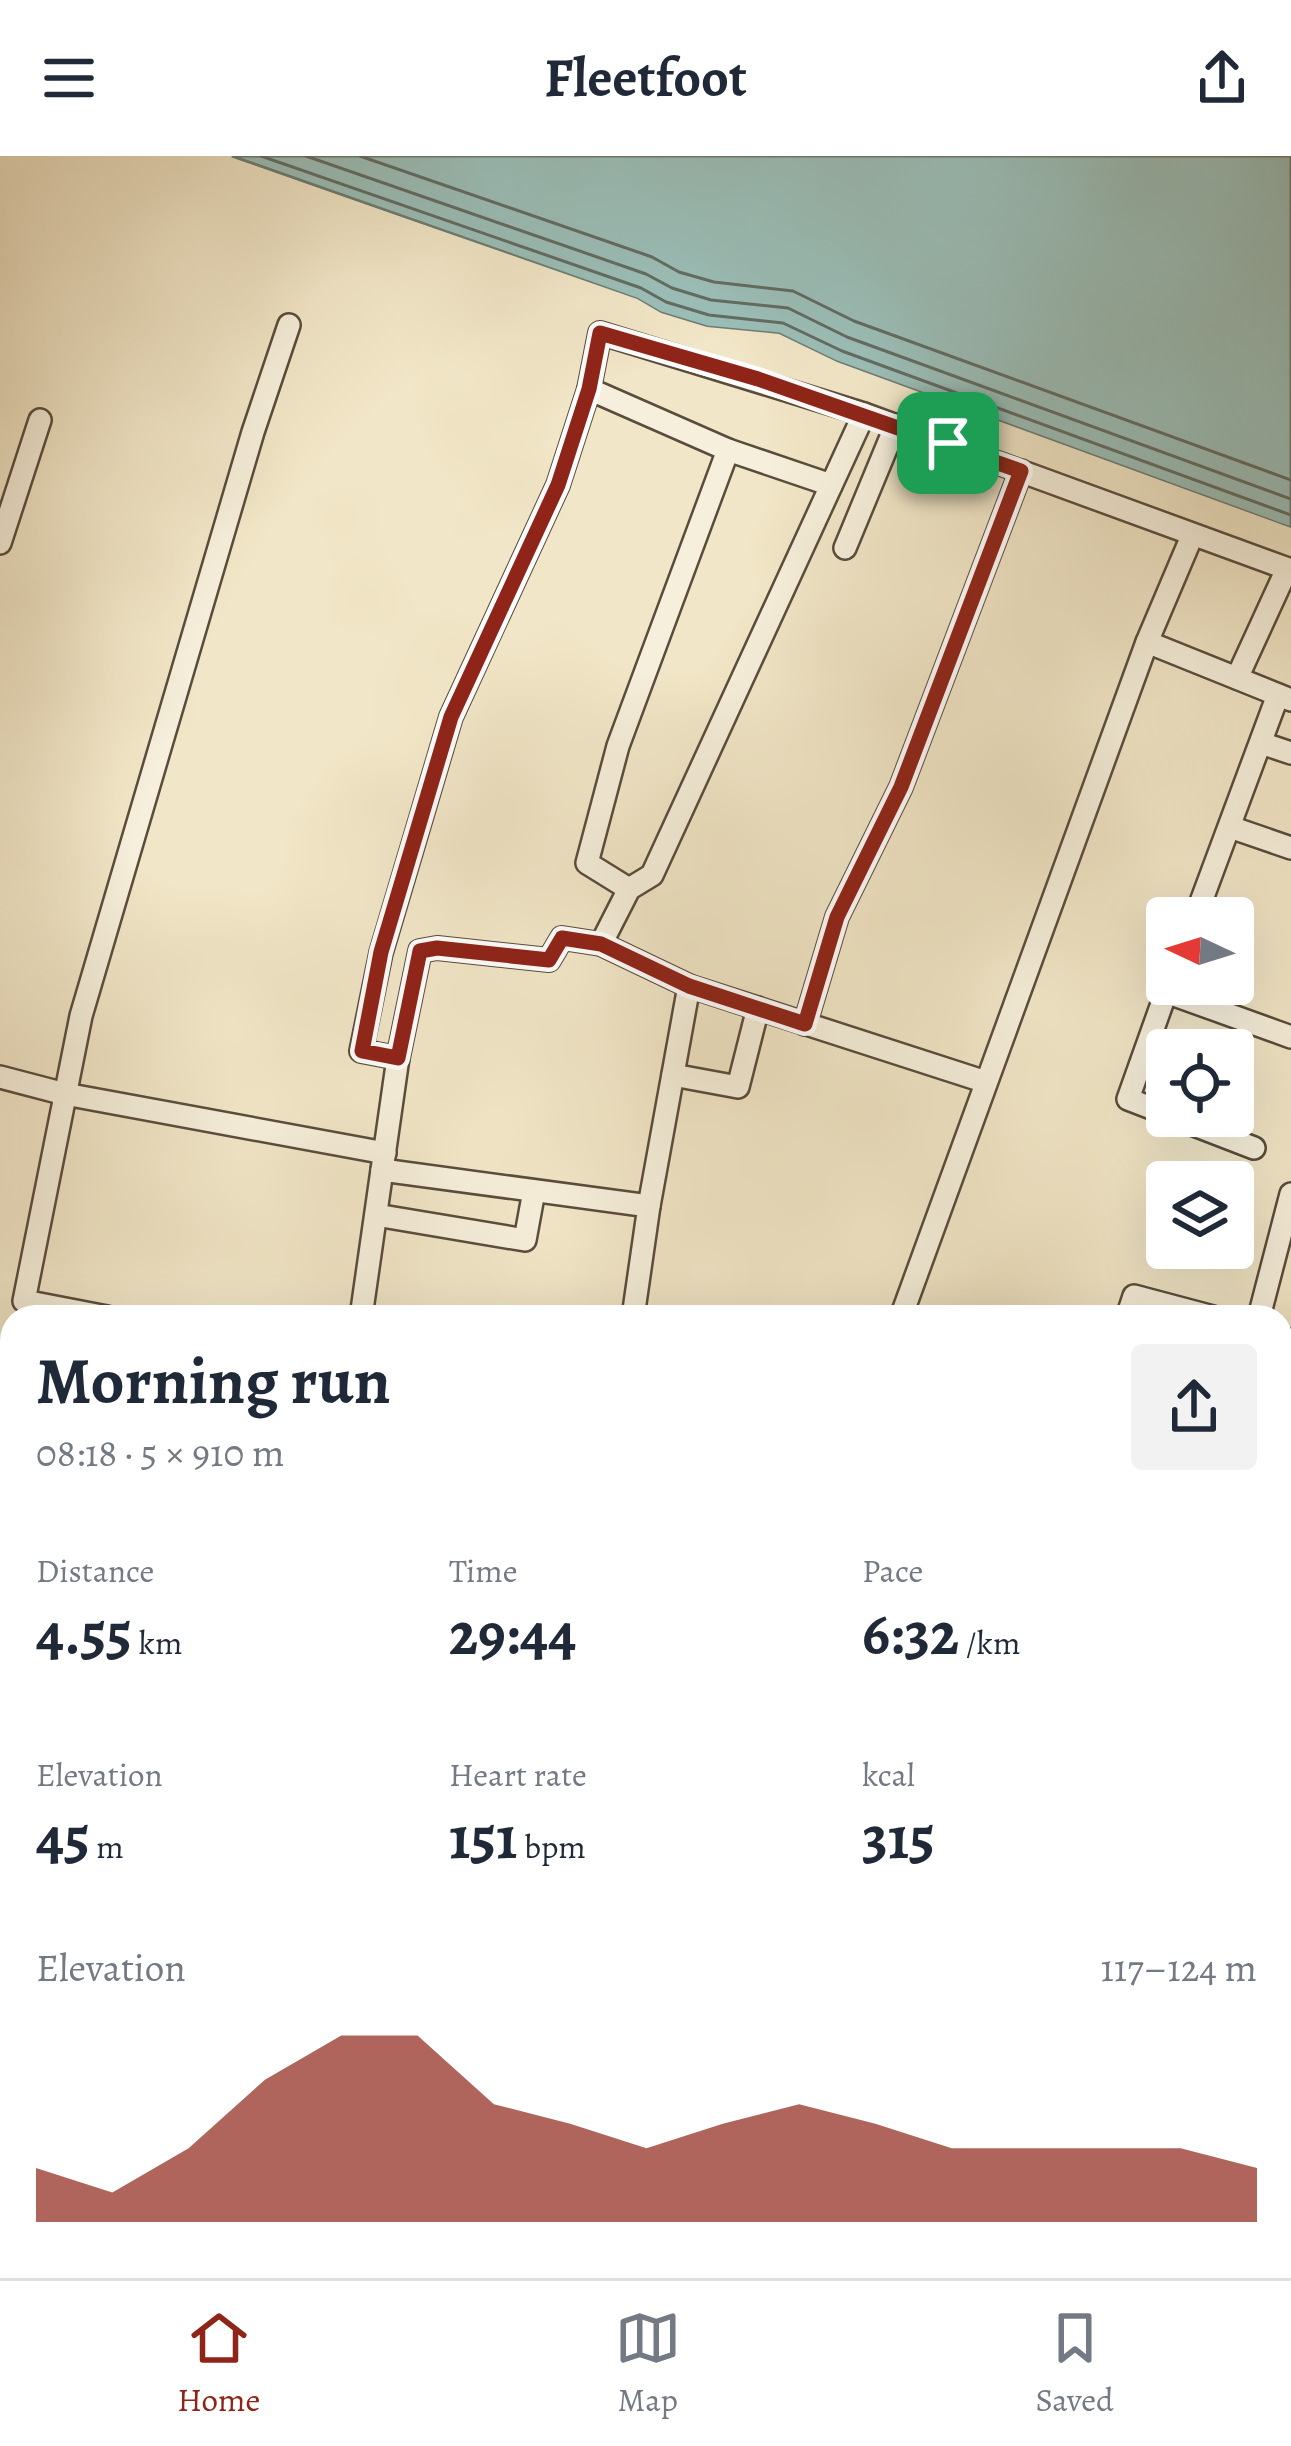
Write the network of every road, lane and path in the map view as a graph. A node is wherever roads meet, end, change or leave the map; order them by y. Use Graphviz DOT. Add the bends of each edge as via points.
graph roads {
  1 [pos="289,325"];
  2 [pos="589,389"];
  3 [pos="864,414"];
  4 [pos="40,420"];
  5 [pos="896,425"];
  6 [pos="728,450"];
  7 [pos="1021,471"];
  8 [pos="831,485"];
  9 [pos="1192,536"];
  10 [pos="0,543"];
  11 [pos="845,548"];
  12 [pos="1289,569"];
  13 [pos="1147,642"];
  14 [pos="1237,678"];
  15 [pos="1284,697"];
  16 [pos="1261,743"];
  17 [pos="1291,753"];
  18 [pos="1230,827"];
  19 [pos="1291,848"];
  20 [pos="629,890"];
  21 [pos="1203,897"];
  22 [pos="601,944"];
  23 [pos="689,986"];
  24 [pos="1211,1005"];
  25 [pos="758,1008"];
  26 [pos="805,1024"];
  27 [pos="1291,1037"];
  28 [pos="1146,1050"];
  29 [pos="398,1058"];
  30 [pos="673,1075"];
  31 [pos="0,1077"];
  32 [pos="986,1082"];
  33 [pos="65,1094"];
  34 [pos="1146,1107"];
  35 [pos="1226,1137"];
  36 [pos="1254,1148"];
  37 [pos="384,1162"];
  38 [pos="534,1191"];
  39 [pos="1291,1194"];
  40 [pos="649,1206"];
  41 [pos="376,1215"];
  42 [pos="1285,1241"];
  43 [pos="24,1305"];
  44 [pos="363,1305"];
  45 [pos="634,1305"];
  46 [pos="905,1305"];
  47 [pos="1131,1305"];
  48 [pos="1168,1305"];
  49 [pos="1263,1305"];
  1 -- 33 [label="street" via="88,993"];
  2 -- 3 [label="street" via="600,333"];
  2 -- 6 [label="street"];
  2 -- 29 [label="street" via="558,485 451,717 381,952 362,1051"];
  3 -- 5 [label="street"];
  3 -- 8 [label="street"];
  4 -- 10 [label="street"];
  5 -- 7 [label="street"];
  5 -- 11 [label="street"];
  6 -- 8 [label="street"];
  6 -- 20 [label="street" via="618,746 587,862"];
  7 -- 9 [label="street"];
  7 -- 26 [label="street" via="901,787 837,917"];
  8 -- 20 [label="street" via="652,875"];
  9 -- 12 [label="street"];
  9 -- 13 [label="street"];
  12 -- 14 [label="street"];
  13 -- 14 [label="street"];
  13 -- 32 [label="street"];
  14 -- 15 [label="street"];
  15 -- 16 [label="street"];
  16 -- 17 [label="street"];
  16 -- 18 [label="street"];
  18 -- 19 [label="street"];
  18 -- 21 [label="street"];
  20 -- 22 [label="street"];
  22 -- 23 [label="street"];
  22 -- 29 [label="street" via="562,938 549,960 420,951"];
  23 -- 25 [label="street"];
  23 -- 30 [label="street"];
  24 -- 27 [label="street"];
  25 -- 26 [label="street"];
  25 -- 30 [label="street" via="738,1088"];
  26 -- 32 [label="street"];
  28 -- 34 [label="street" via="1128,1100"];
  29 -- 37 [label="street"];
  30 -- 40 [label="street"];
  31 -- 33 [label="street"];
  32 -- 46 [label="street"];
  33 -- 37 [label="street"];
  33 -- 43 [label="street"];
  35 -- 36 [label="street"];
  37 -- 38 [label="street"];
  37 -- 41 [label="street"];
  38 -- 40 [label="street"];
  38 -- 41 [label="street" via="525,1240"];
  39 -- 42 [label="street"];
  40 -- 45 [label="street"];
  41 -- 44 [label="street"];
  42 -- 49 [label="street"];
  47 -- 48 [label="street" via="1134,1296"];
}
